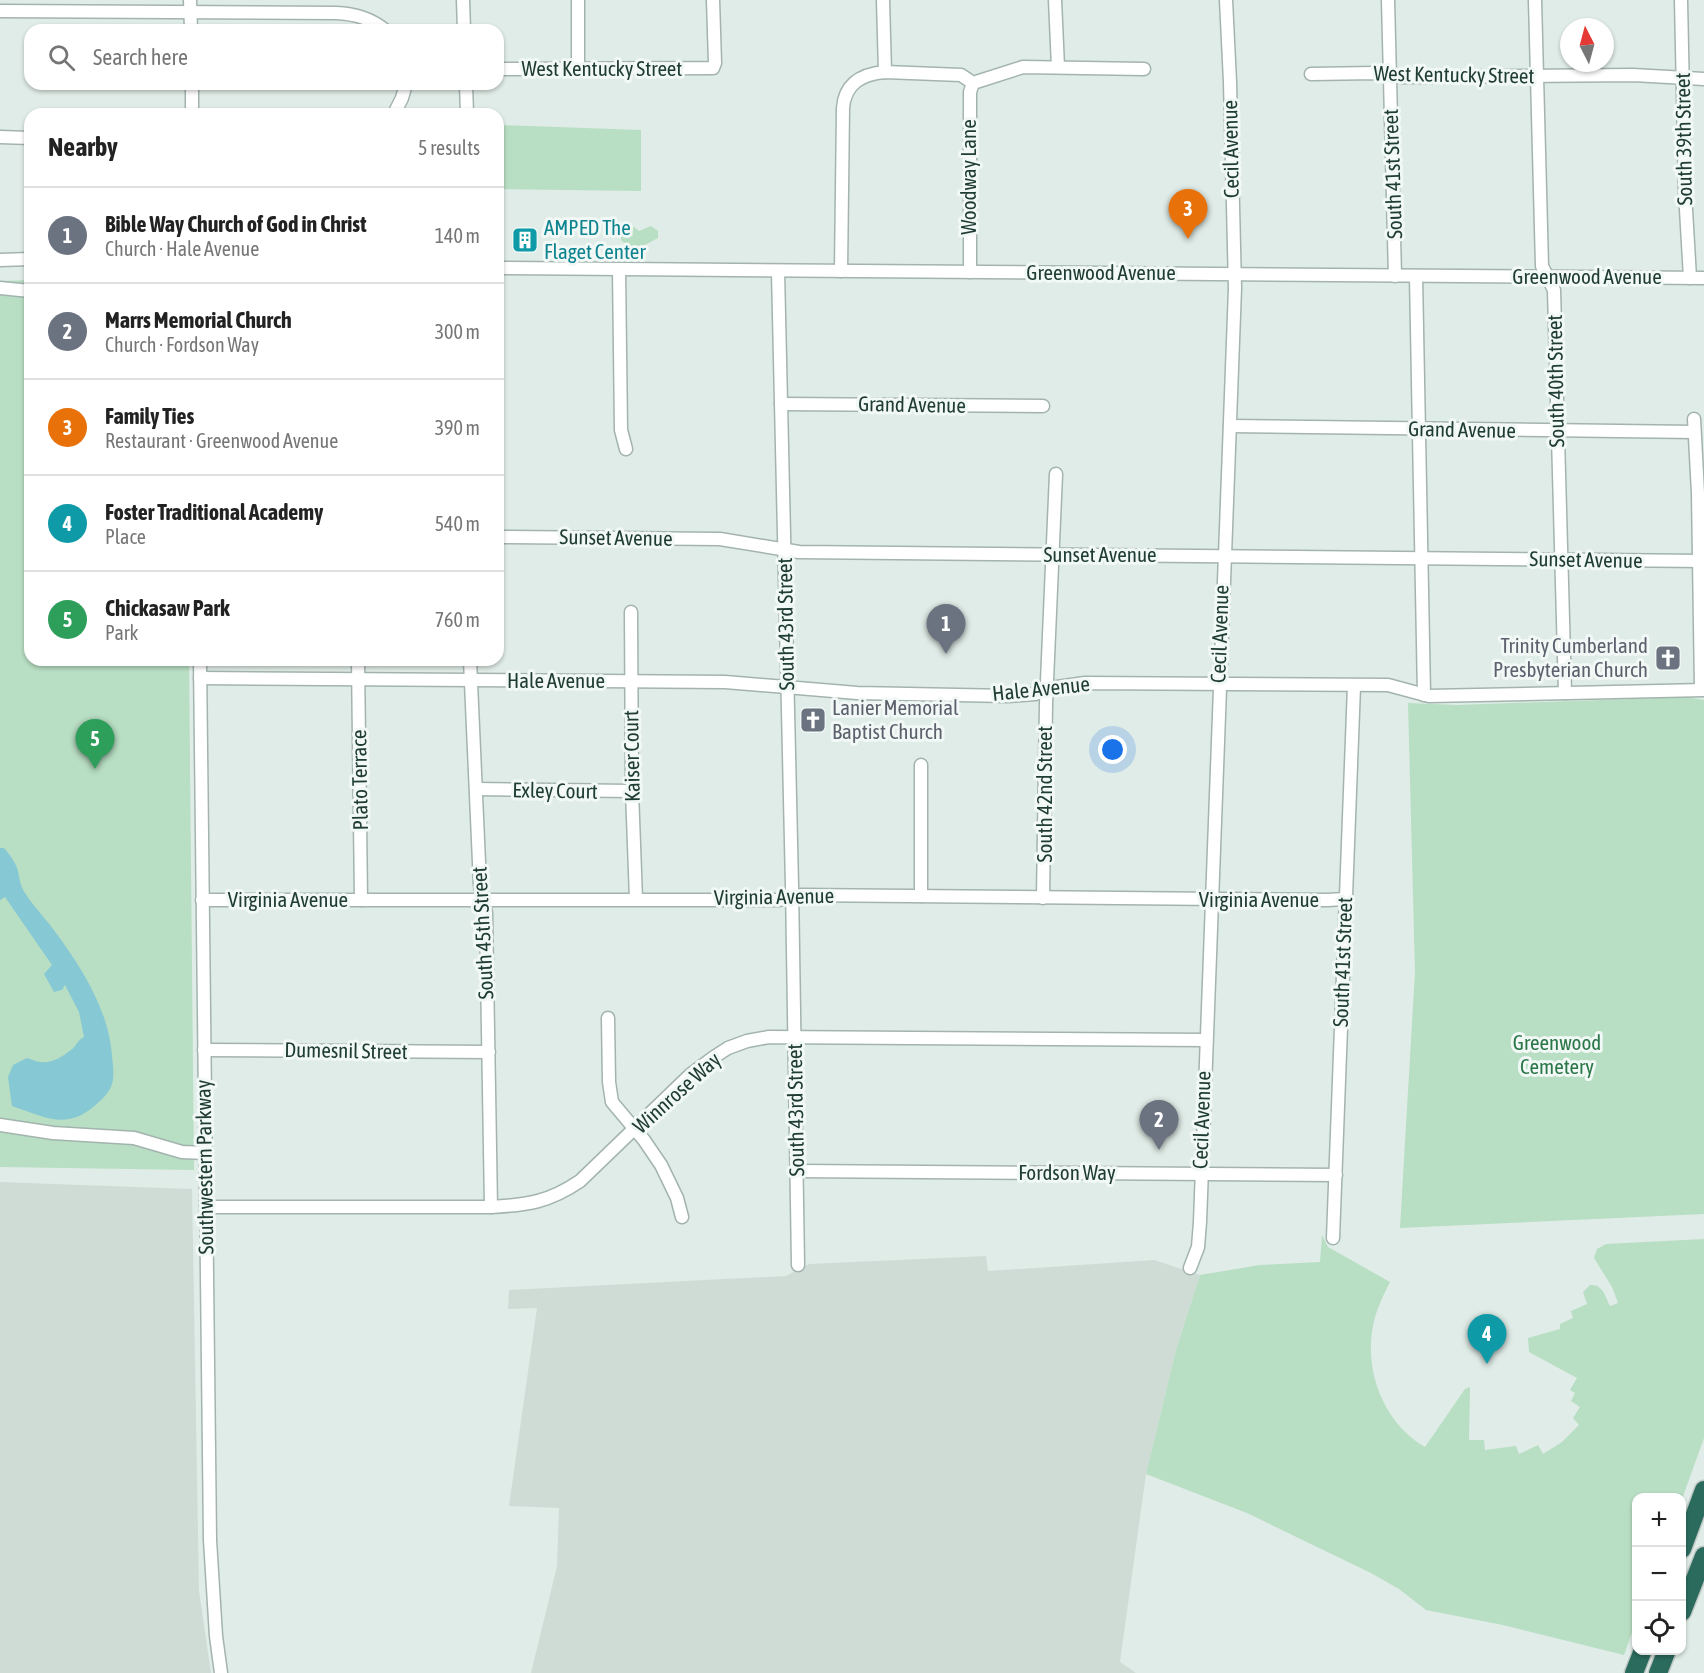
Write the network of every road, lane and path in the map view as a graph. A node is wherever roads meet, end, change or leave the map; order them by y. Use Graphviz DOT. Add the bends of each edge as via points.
graph roads {
  1 [pos="463,0"];
  2 [pos="578,0"];
  3 [pos="713,0"];
  4 [pos="883,0"];
  5 [pos="1055,0"];
  6 [pos="1226,0"];
  7 [pos="1388,0"];
  8 [pos="1534,0"];
  9 [pos="1681,0"];
  10 [pos="190,6"];
  11 [pos="0,11"];
  12 [pos="191,24"];
  13 [pos="376,24"];
  14 [pos="464,24"];
  15 [pos="1058,68"];
  16 [pos="504,69"];
  17 [pos="579,69"];
  18 [pos="1144,69"];
  19 [pos="885,72"];
  20 [pos="1311,74"];
  21 [pos="1390,75"];
  22 [pos="1537,77"];
  23 [pos="1683,78"];
  24 [pos="1704,79"];
  25 [pos="973,82"];
  26 [pos="192,90"];
  27 [pos="404,90"];
  28 [pos="466,90"];
  29 [pos="192,108"];
  30 [pos="397,108"];
  31 [pos="467,108"];
  32 [pos="0,137"];
  33 [pos="24,138"];
  34 [pos="0,260"];
  35 [pos="24,260"];
  36 [pos="504,268"];
  37 [pos="619,269"];
  38 [pos="778,271"];
  39 [pos="841,271"];
  40 [pos="969,272"];
  41 [pos="1234,274"];
  42 [pos="1395,276"];
  43 [pos="1416,276"];
  44 [pos="1548,277"];
  45 [pos="1690,278"];
  46 [pos="1704,278"];
  47 [pos="0,288"];
  48 [pos="24,290"];
  49 [pos="781,404"];
  50 [pos="1043,406"];
  51 [pos="1230,426"];
  52 [pos="1419,429"];
  53 [pos="1558,431"];
  54 [pos="626,449"];
  55 [pos="1056,474"];
  56 [pos="1700,491"];
  57 [pos="504,537"];
  58 [pos="784,549"];
  59 [pos="1052,555"];
  60 [pos="1224,556"];
  61 [pos="1421,558"];
  62 [pos="1560,559"];
  63 [pos="1702,561"];
  64 [pos="631,612"];
  65 [pos="200,666"];
  66 [pos="358,666"];
  67 [pos="470,666"];
  68 [pos="200,678"];
  69 [pos="358,679"];
  70 [pos="470,680"];
  71 [pos="631,681"];
  72 [pos="1218,685"];
  73 [pos="1354,686"];
  74 [pos="787,687"];
  75 [pos="1047,690"];
  76 [pos="1703,690"];
  77 [pos="1565,693"];
  78 [pos="1424,695"];
  79 [pos="921,765"];
  80 [pos="477,789"];
  81 [pos="632,791"];
  82 [pos="921,896"];
  83 [pos="792,897"];
  84 [pos="1043,898"];
  85 [pos="636,899"];
  86 [pos="1211,899"];
  87 [pos="1345,899"];
  88 [pos="202,900"];
  89 [pos="361,900"];
  90 [pos="484,901"];
  91 [pos="608,1018"];
  92 [pos="794,1036"];
  93 [pos="1206,1040"];
  94 [pos="204,1050"];
  95 [pos="489,1052"];
  96 [pos="0,1125"];
  97 [pos="634,1130"];
  98 [pos="205,1153"];
  99 [pos="798,1171"];
  100 [pos="1200,1174"];
  101 [pos="1335,1175"];
  102 [pos="206,1207"];
  103 [pos="491,1207"];
  104 [pos="682,1217"];
  105 [pos="1333,1238"];
  106 [pos="798,1265"];
  107 [pos="1190,1268"];
  108 [pos="1704,1490"];
  109 [pos="1683,1547"];
  110 [pos="1704,1556"];
  111 [pos="1686,1602"];
  112 [pos="1640,1655"];
  113 [pos="1665,1655"];
  114 [pos="221,1673"];
  115 [pos="1634,1673"];
  116 [pos="1658,1673"];
  1 -- 14 [label="street"];
  2 -- 17 [label="street"];
  3 -- 17 [label="street, West Kentucky Street" via="712,68"];
  4 -- 19 [label="street"];
  5 -- 15 [label="street"];
  6 -- 41 [label="street, Cecil Avenue"];
  7 -- 21 [label="street, South 41st Street"];
  8 -- 22 [label="street, South 40th Street"];
  9 -- 23 [label="street, South 39th Street"];
  10 -- 11 [label="street"];
  10 -- 12 [label="street"];
  10 -- 13 [label="street" via="351,14"];
  15 -- 18 [label="street"];
  15 -- 25 [label="street" via="1017,68"];
  16 -- 17 [label="street, West Kentucky Street"];
  19 -- 25 [label="street" via="962,75"];
  19 -- 39 [label="street" via="850,85 844,97"];
  20 -- 21 [label="street, West Kentucky Street"];
  21 -- 22 [label="street, West Kentucky Street"];
  21 -- 42 [label="street, South 41st Street"];
  22 -- 23 [label="street, West Kentucky Street"];
  22 -- 44 [label="street, South 40th Street" via="1542,266"];
  23 -- 24 [label="street, West Kentucky Street"];
  23 -- 45 [label="street, South 39th Street"];
  25 -- 40 [label="street, Woodway Lane"];
  26 -- 29 [label="street"];
  27 -- 30 [label="street"];
  28 -- 31 [label="street"];
  32 -- 33 [label="street"];
  34 -- 35 [label="street"];
  36 -- 37 [label="street, Greenwood Avenue"];
  37 -- 38 [label="street, Greenwood Avenue"];
  37 -- 54 [label="street" via="621,430"];
  38 -- 39 [label="street, Greenwood Avenue"];
  38 -- 49 [label="street, South 43rd Street"];
  39 -- 40 [label="street, Greenwood Avenue"];
  40 -- 41 [label="street, Greenwood Avenue"];
  41 -- 42 [label="street, Greenwood Avenue"];
  41 -- 51 [label="street, Cecil Avenue"];
  42 -- 43 [label="street, Greenwood Avenue"];
  43 -- 44 [label="street, Greenwood Avenue"];
  43 -- 52 [label="street"];
  44 -- 45 [label="street, Greenwood Avenue"];
  44 -- 53 [label="street, South 40th Street" via="1554,290"];
  45 -- 46 [label="street, Greenwood Avenue"];
  47 -- 48 [label="street"];
  49 -- 50 [label="street, Grand Avenue"];
  49 -- 58 [label="street, South 43rd Street"];
  51 -- 52 [label="street, Grand Avenue"];
  51 -- 60 [label="street, Cecil Avenue"];
  52 -- 53 [label="street, Grand Avenue"];
  52 -- 61 [label="street"];
  53 -- 56 [label="street, Grand Avenue" via="1694,425"];
  53 -- 62 [label="street, South 40th Street"];
  55 -- 59 [label="street, South 42nd Street"];
  56 -- 63 [label="street"];
  57 -- 58 [label="street, Sunset Avenue" via="720,539"];
  58 -- 59 [label="street, Sunset Avenue"];
  58 -- 74 [label="street, South 43rd Street"];
  59 -- 60 [label="street, Sunset Avenue"];
  59 -- 75 [label="street, South 42nd Street"];
  60 -- 61 [label="street, Sunset Avenue"];
  60 -- 72 [label="street, Cecil Avenue"];
  61 -- 62 [label="street, Sunset Avenue"];
  61 -- 78 [label="street"];
  62 -- 63 [label="street, Sunset Avenue"];
  62 -- 77 [label="street, South 40th Street"];
  63 -- 76 [label="street"];
  64 -- 71 [label="street, Kaiser Court"];
  65 -- 68 [label="street, Southwestern Parkway"];
  66 -- 69 [label="street, Plato Terrace"];
  67 -- 70 [label="street, South 45th Street"];
  68 -- 69 [label="street, Hale Avenue"];
  68 -- 88 [label="street, Southwestern Parkway"];
  69 -- 70 [label="street, Hale Avenue"];
  69 -- 89 [label="street, Plato Terrace"];
  70 -- 71 [label="street, Hale Avenue"];
  70 -- 80 [label="street, South 45th Street"];
  71 -- 74 [label="street, Hale Avenue"];
  71 -- 81 [label="street, Kaiser Court"];
  72 -- 73 [label="street, Hale Avenue"];
  72 -- 75 [label="street, Hale Avenue" via="1085,683"];
  72 -- 86 [label="street, Cecil Avenue"];
  73 -- 78 [label="street, Hale Avenue" via="1388,685"];
  73 -- 87 [label="street, South 41st Street"];
  74 -- 75 [label="street, Hale Avenue" via="857,693 1021,696"];
  74 -- 83 [label="street, South 43rd Street"];
  75 -- 84 [label="street, South 42nd Street"];
  76 -- 77 [label="street, Hale Avenue"];
  77 -- 78 [label="street, Hale Avenue"];
  79 -- 82 [label="street"];
  80 -- 81 [label="street, Exley Court"];
  80 -- 90 [label="street, South 45th Street"];
  81 -- 85 [label="street, Kaiser Court"];
  82 -- 83 [label="street, Virginia Avenue"];
  82 -- 84 [label="street, Virginia Avenue"];
  83 -- 85 [label="street, Virginia Avenue"];
  83 -- 92 [label="street, South 43rd Street"];
  84 -- 86 [label="street, Virginia Avenue"];
  85 -- 90 [label="street, Virginia Avenue"];
  86 -- 87 [label="street, Virginia Avenue"];
  86 -- 93 [label="street, Cecil Avenue"];
  87 -- 101 [label="street, South 41st Street"];
  88 -- 89 [label="street, Virginia Avenue"];
  88 -- 94 [label="street, Southwestern Parkway"];
  89 -- 90 [label="street, Virginia Avenue"];
  90 -- 95 [label="street, South 45th Street"];
  91 -- 97 [label="street" via="610,1093 615,1108"];
  92 -- 93 [label="street, Winnrose Way"];
  92 -- 97 [label="street, Winnrose Way" via="769,1037 728,1048 691,1074"];
  92 -- 99 [label="street, South 43rd Street"];
  93 -- 100 [label="street, Cecil Avenue"];
  94 -- 95 [label="street, Dumesnil Street"];
  94 -- 98 [label="street, Southwestern Parkway"];
  95 -- 103 [label="street, South 45th Street"];
  96 -- 98 [label="street" via="134,1138 182,1152"];
  97 -- 103 [label="street, Winnrose Way" via="564,1192 540,1202"];
  97 -- 104 [label="street" via="661,1166"];
  98 -- 102 [label="street, Southwestern Parkway"];
  99 -- 100 [label="street, Fordson Way"];
  99 -- 106 [label="street, South 43rd Street"];
  100 -- 101 [label="street, Fordson Way"];
  100 -- 107 [label="street, Cecil Avenue" via="1198,1247"];
  101 -- 105 [label="street, South 41st Street"];
  102 -- 103 [label="street, Winnrose Way"];
  102 -- 114 [label="street, Southwestern Parkway" via="210,1572"];
  108 -- 109 [label="highway"];
  110 -- 111 [label="highway"];
  112 -- 115 [label="highway"];
  113 -- 116 [label="highway"];
}
